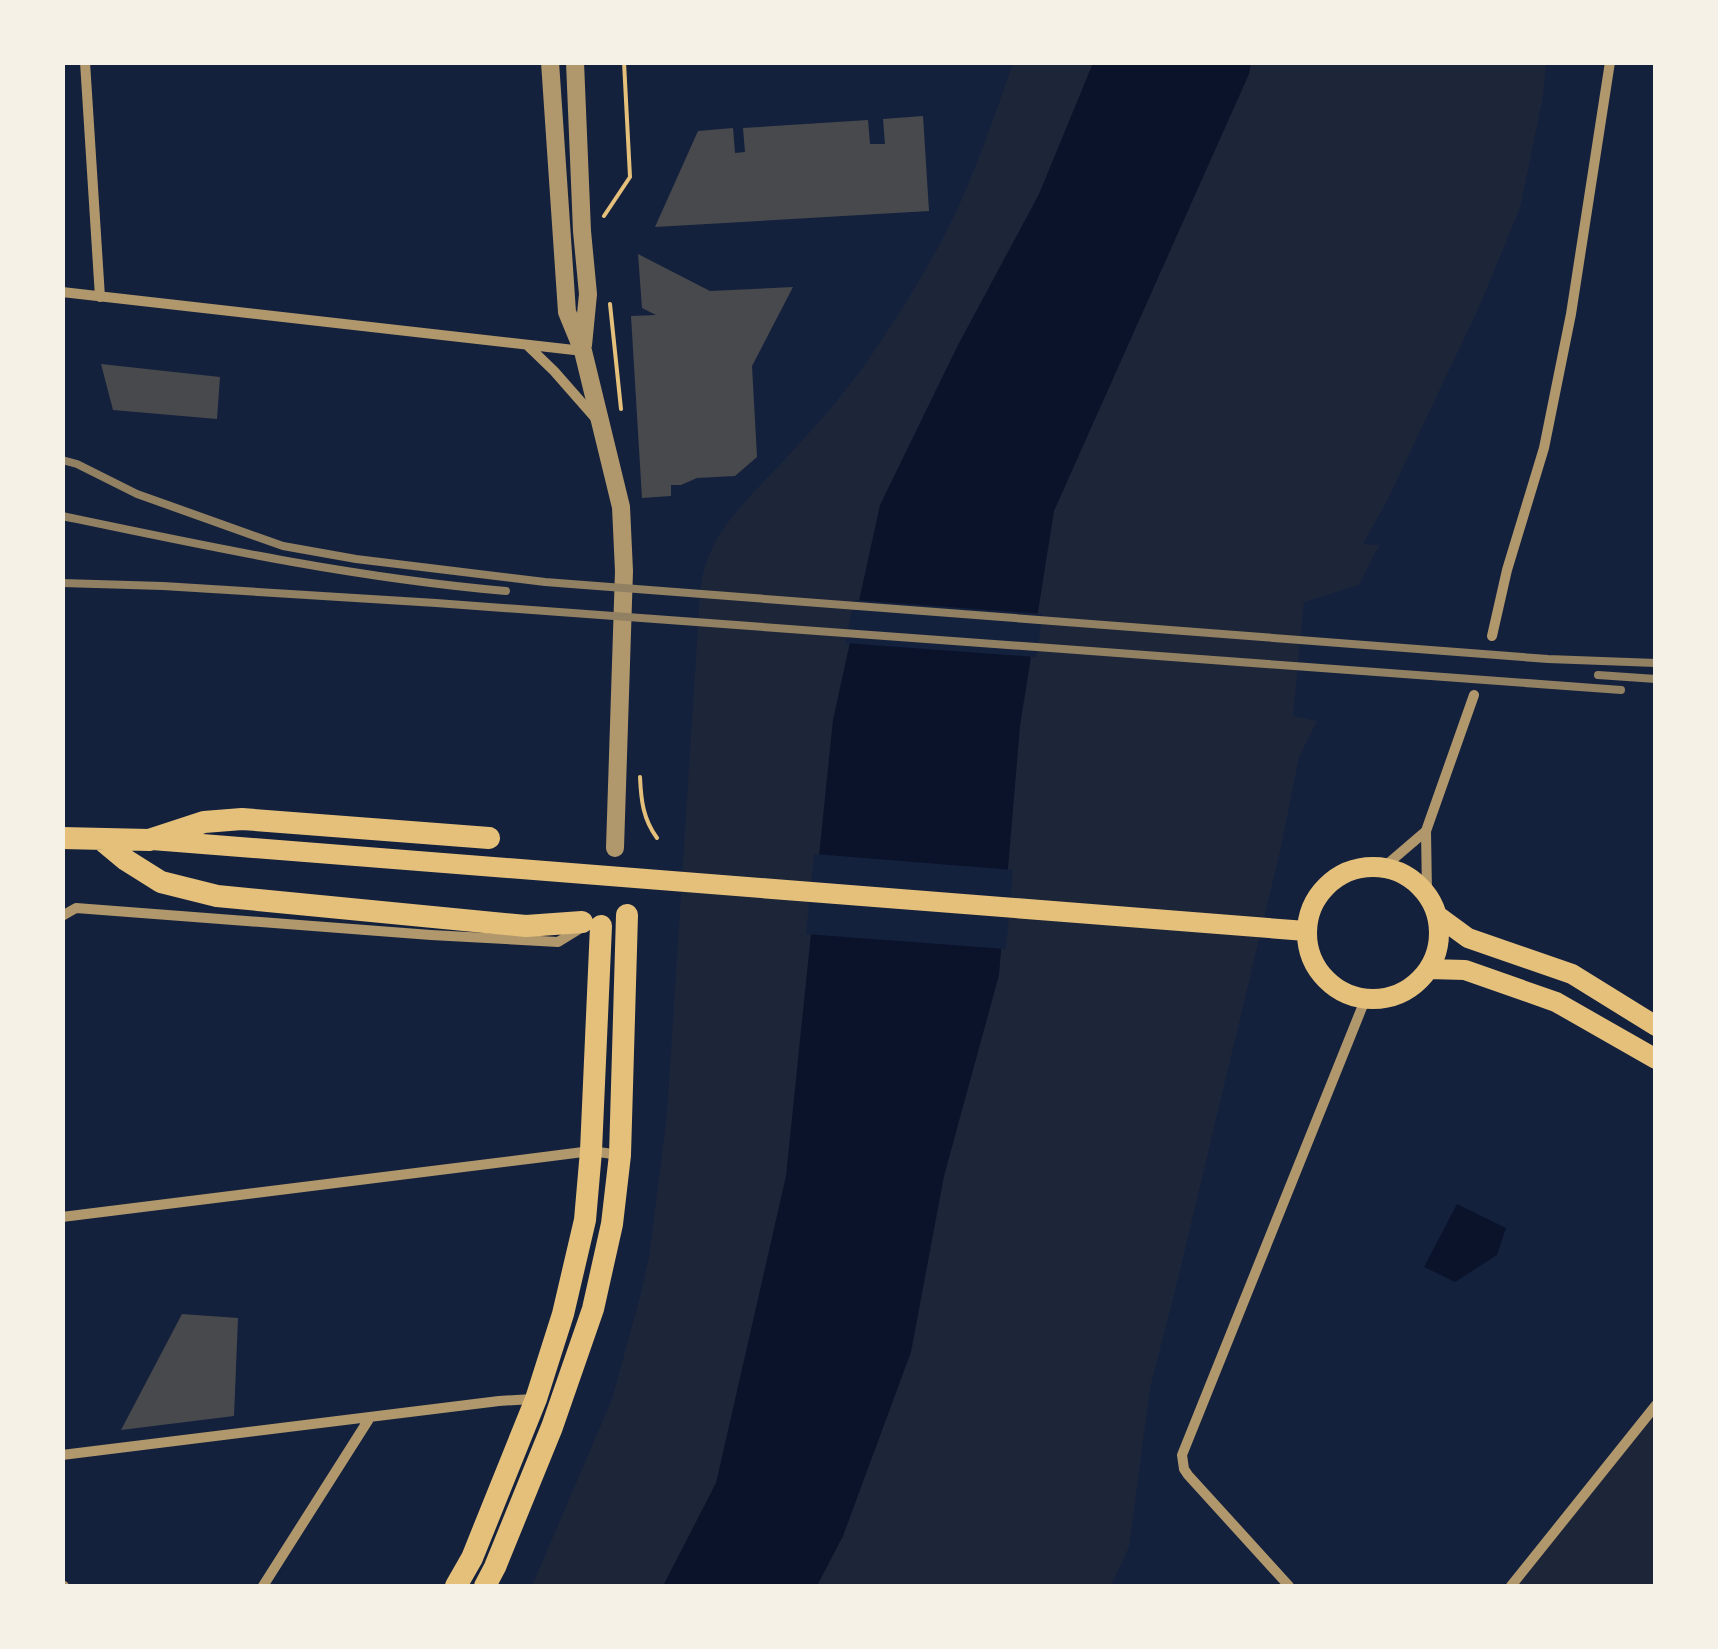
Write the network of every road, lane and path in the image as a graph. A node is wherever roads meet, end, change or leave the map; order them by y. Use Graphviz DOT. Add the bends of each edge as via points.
graph roads {
  1 [pos="85,62"];
  2 [pos="550,62"];
  3 [pos="574,62"];
  4 [pos="624,62"];
  5 [pos="1610,62"];
  6 [pos="600,230"];
  7 [pos="62,292"];
  8 [pos="100,296"];
  9 [pos="609,301"];
  10 [pos="614,338"];
  11 [pos="526,344"];
  12 [pos="582,351"];
  13 [pos="603,432"];
  14 [pos="1492,636"];
  15 [pos="1474,695"];
  16 [pos="1426,831"];
  17 [pos="62,838"];
  18 [pos="489,838"];
  19 [pos="102,840"];
  20 [pos="149,840"];
  21 [pos="615,848"];
  22 [pos="1384,867"];
  23 [pos="1427,894"];
  24 [pos="627,914"];
  25 [pos="62,916"];
  26 [pos="1438,916"];
  27 [pos="590,923"];
  28 [pos="1306,931"];
  29 [pos="1430,969"];
  30 [pos="1365,1000"];
  31 [pos="1656,1026"];
  32 [pos="1656,1058"];
  33 [pos="592,1152"];
  34 [pos="620,1155"];
  35 [pos="62,1216"];
  36 [pos="536,1399"];
  37 [pos="1656,1405"];
  38 [pos="369,1419"];
  39 [pos="62,1455"];
  40 [pos="263,1586"];
  41 [pos="456,1586"];
  42 [pos="485,1586"];
  43 [pos="1289,1586"];
  44 [pos="1511,1586"];
  1 -- 8 [label="street"];
  2 -- 12 [label="street" via="568,312"];
  3 -- 12 [label="street" via="588,294"];
  4 -- 6 [label="path" via="630,176"];
  5 -- 14 [label="street" via="1560,371"];
  7 -- 8 [label="street"];
  8 -- 11 [label="street"];
  9 -- 10 [label="path"];
  11 -- 12 [label="street"];
  11 -- 13 [label="street"];
  12 -- 13 [label="street"];
  13 -- 21 [label="street" via="621,507 624,571"];
  15 -- 16 [label="street"];
  16 -- 22 [label="street"];
  16 -- 23 [label="street"];
  17 -- 19 [label="main road"];
  18 -- 20 [label="main road" via="242,819 204,822"];
  19 -- 20 [label="main road"];
  19 -- 27 [label="main road" via="161,882 217,896 526,926"];
  20 -- 28 [label="main road"];
  22 -- 23 [label="main road"];
  22 -- 28 [label="main road" via="1342,874 1320,893"];
  23 -- 26 [label="main road"];
  24 -- 34 [label="main road"];
  25 -- 27 [label="street" via="76,908 558,942"];
  26 -- 29 [label="main road"];
  26 -- 31 [label="main road" via="1468,938 1572,974"];
  27 -- 33 [label="main road"];
  28 -- 30 [label="main road" via="1318,972 1339,991"];
  29 -- 30 [label="main road" via="1404,992"];
  29 -- 32 [label="main road" via="1464,970 1556,1002"];
  30 -- 43 [label="street" via="1182,1455 1188,1475"];
  33 -- 34 [label="street"];
  33 -- 35 [label="street"];
  33 -- 36 [label="main road" via="585,1220"];
  34 -- 42 [label="main road" via="593,1309 552,1428"];
  36 -- 38 [label="street"];
  36 -- 41 [label="main road"];
  37 -- 44 [label="street"];
  38 -- 39 [label="street"];
  38 -- 40 [label="street"];
}
